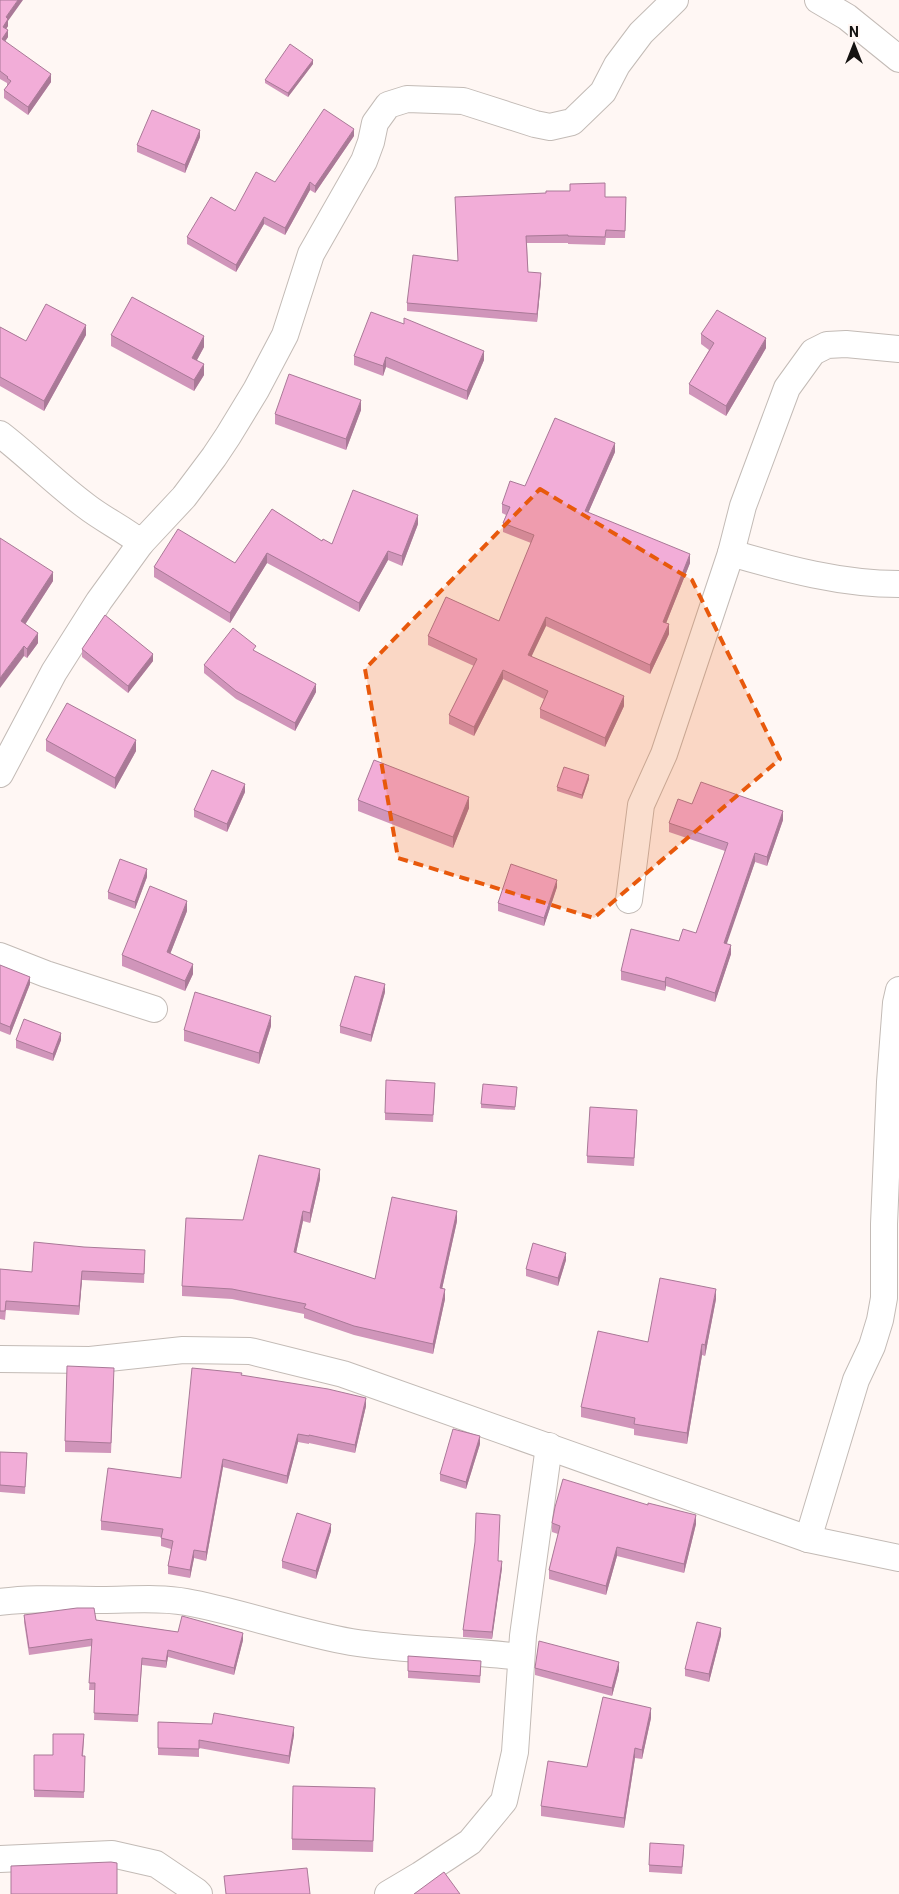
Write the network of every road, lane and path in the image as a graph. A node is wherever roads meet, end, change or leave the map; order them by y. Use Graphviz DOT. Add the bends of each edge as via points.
graph roads {
  1 [pos="676,0"];
  2 [pos="818,0"];
  3 [pos="899,59"];
  4 [pos="899,349"];
  5 [pos="0,434"];
  6 [pos="141,543"];
  7 [pos="731,553"];
  8 [pos="899,584"];
  9 [pos="0,774"];
  10 [pos="629,900"];
  11 [pos="0,956"];
  12 [pos="899,990"];
  13 [pos="154,1009"];
  14 [pos="0,1359"];
  15 [pos="549,1446"];
  16 [pos="808,1540"];
  17 [pos="899,1558"];
  18 [pos="0,1602"];
  19 [pos="521,1657"];
  20 [pos="0,1859"];
  21 [pos="199,1894"];
  22 [pos="388,1894"];
  1 -- 6 [label="street" via="641,33 602,92 572,122 550,127 463,101 406,99 388,105 375,123 364,162 312,254 285,335 256,390 214,457 184,497"];
  2 -- 3 [label="street" via="847,17"];
  4 -- 7 [label="street" via="846,344 827,345 813,352 786,388 743,506"];
  5 -- 6 [label="street" via="87,507"];
  6 -- 9 [label="street" via="54,672"];
  7 -- 8 [label="street" via="792,571 872,584"];
  7 -- 10 [label="street" via="670,736 641,805"];
  11 -- 13 [label="street"];
  12 -- 16 [label="street" via="891,1072 884,1298 872,1346 856,1380"];
  14 -- 15 [label="street" via="90,1360 183,1350 250,1352 343,1374"];
  15 -- 16 [label="street"];
  15 -- 19 [label="street"];
  16 -- 17 [label="street"];
  18 -- 19 [label="street" via="36,1599 184,1602 350,1642"];
  19 -- 22 [label="street" via="515,1752 504,1801 470,1842"];
  20 -- 21 [label="street" via="112,1854 156,1864"];
}
